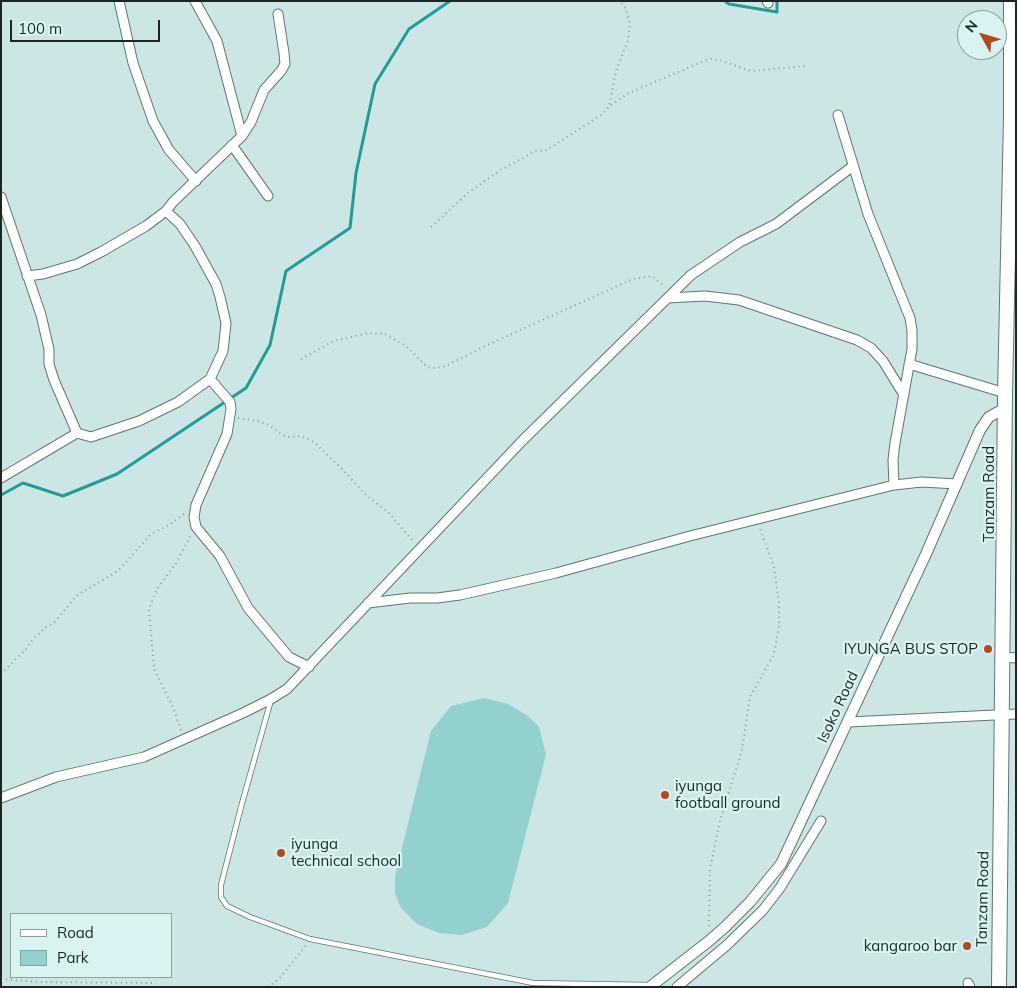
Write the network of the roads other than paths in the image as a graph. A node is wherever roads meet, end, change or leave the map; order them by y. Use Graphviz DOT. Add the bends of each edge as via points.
graph roads {
  1 [pos="119,1"];
  2 [pos="195,1"];
  3 [pos="1011,1"];
  4 [pos="278,14"];
  5 [pos="838,115"];
  6 [pos="1014,118"];
  7 [pos="242,136"];
  8 [pos="232,145"];
  9 [pos="853,166"];
  10 [pos="196,181"];
  11 [pos="268,196"];
  12 [pos="1,197"];
  13 [pos="166,211"];
  14 [pos="27,276"];
  15 [pos="670,296"];
  16 [pos="909,364"];
  17 [pos="210,379"];
  18 [pos="1005,393"];
  19 [pos="904,395"];
  20 [pos="1005,408"];
  21 [pos="77,433"];
  22 [pos="1,478"];
  23 [pos="958,484"];
  24 [pos="894,485"];
  25 [pos="368,603"];
  26 [pos="1009,658"];
  27 [pos="309,667"];
  28 [pos="271,699"];
  29 [pos="1009,714"];
  30 [pos="848,722"];
  31 [pos="1,798"];
  32 [pos="820,821"];
  33 [pos="568,986"];
  34 [pos="651,986"];
  35 [pos="677,987"];
  36 [pos="999,987"];
  1 -- 10 [label="street" via="133,63 153,122 169,150"];
  2 -- 7 [label="street" via="217,41"];
  3 -- 6 [label="highway, Tanzam Road"];
  4 -- 7 [label="street" via="285,64 264,90"];
  5 -- 9 [label="street"];
  6 -- 18 [label="highway, Tanzam Road"];
  7 -- 8 [label="street"];
  8 -- 10 [label="street"];
  8 -- 11 [label="street"];
  9 -- 15 [label="street" via="776,224 699,268"];
  9 -- 16 [label="street" via="868,214 910,318 912,349"];
  10 -- 13 [label="street"];
  12 -- 14 [label="street"];
  13 -- 14 [label="street" via="90,258 58,271"];
  13 -- 17 [label="street" via="180,224 194,246 220,297 226,323 223,351"];
  14 -- 21 [label="street" via="43,324 54,380"];
  15 -- 19 [label="street" via="739,300 857,340 884,361"];
  15 -- 25 [label="street" via="523,440"];
  16 -- 18 [label="street"];
  16 -- 19 [label="street"];
  17 -- 21 [label="street" via="178,402 139,421 90,437"];
  17 -- 27 [label="street" via="230,402 230,418 222,446 196,505 196,527 220,556 248,608 289,657"];
  18 -- 20 [label="highway, Tanzam Road"];
  19 -- 24 [label="street" via="894,451"];
  20 -- 23 [label="street, Isoko Road" via="989,417 980,430"];
  20 -- 26 [label="highway, Tanzam Road"];
  21 -- 22 [label="street"];
  23 -- 24 [label="street" via="922,482"];
  23 -- 30 [label="street, Isoko Road"];
  24 -- 25 [label="street" via="460,595"];
  25 -- 27 [label="street"];
  26 -- 29 [label="highway, Tanzam Road"];
  27 -- 28 [label="street" via="287,689"];
  28 -- 31 [label="street" via="144,757 56,776"];
  28 -- 33 [label="lane" via="221,885 221,897 227,906 310,939 533,983"];
  29 -- 30 [label="street"];
  29 -- 36 [label="highway, Tanzam Road"];
  30 -- 34 [label="street, Isoko Road" via="781,864 750,902 709,942"];
  32 -- 35 [label="street" via="767,906"];
  33 -- 34 [label="lane"];
}
